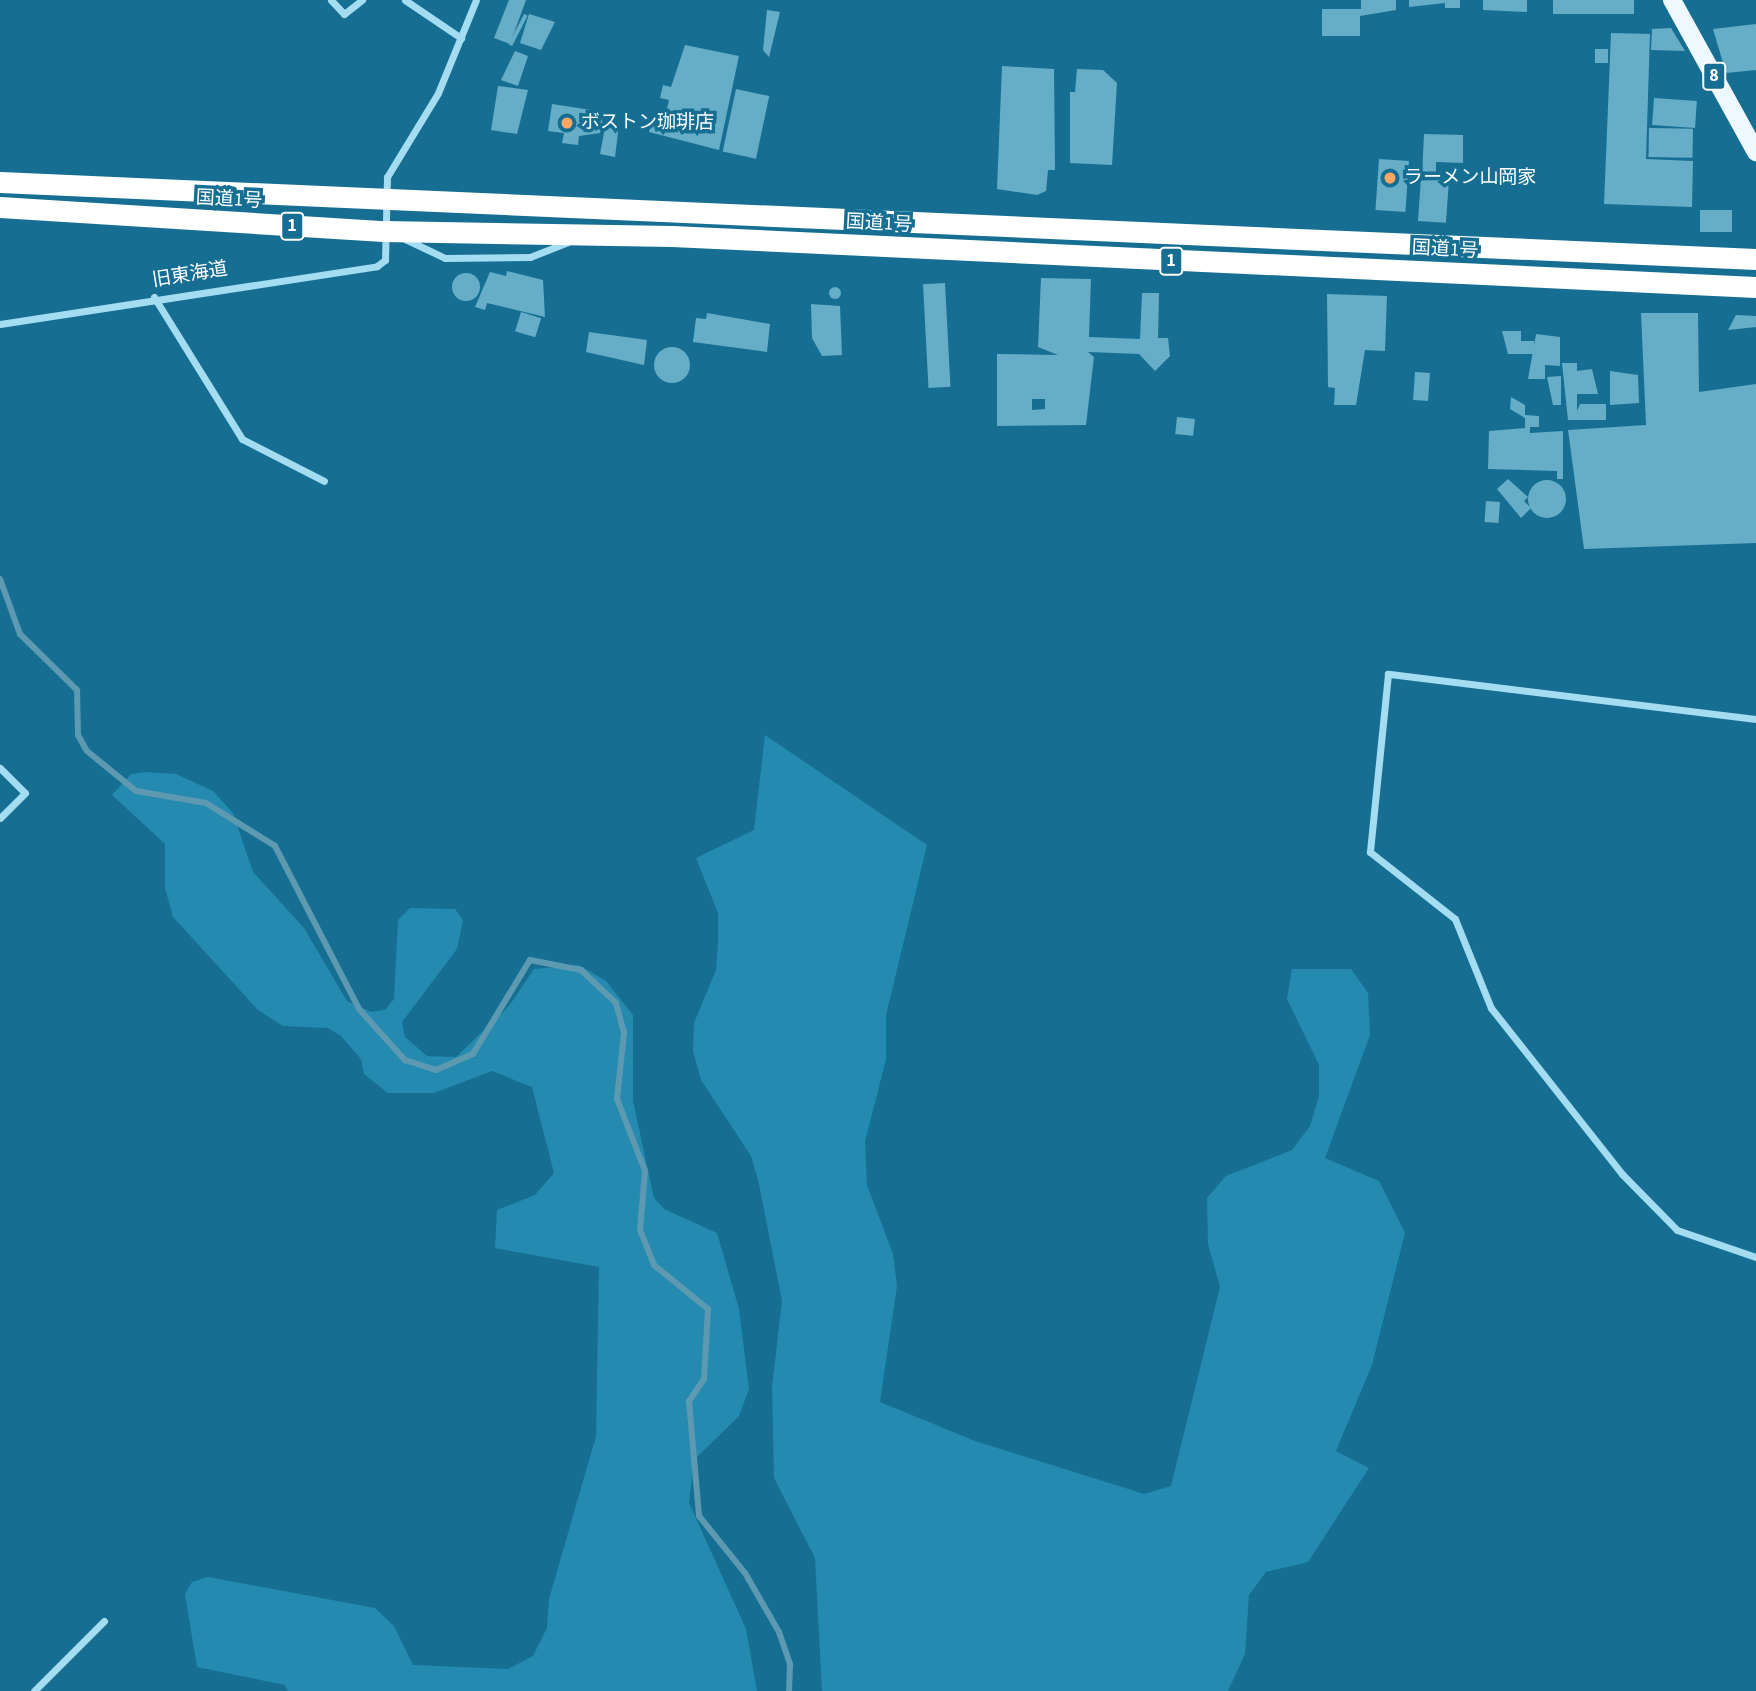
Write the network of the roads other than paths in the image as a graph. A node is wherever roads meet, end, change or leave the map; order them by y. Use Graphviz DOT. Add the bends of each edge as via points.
graph roads {
  1 [pos="331,0"];
  2 [pos="362,0"];
  3 [pos="405,0"];
  4 [pos="476,0"];
  5 [pos="1672,0"];
  6 [pos="461,38"];
  7 [pos="1756,152"];
  8 [pos="0,182"];
  9 [pos="383,200"];
  10 [pos="0,208"];
  11 [pos="1022,228"];
  12 [pos="383,230"];
  13 [pos="1114,232"];
  14 [pos="585,235"];
  15 [pos="1480,248"];
  16 [pos="1022,254"];
  17 [pos="1114,258"];
  18 [pos="1756,259"];
  19 [pos="1480,275"];
  20 [pos="1756,288"];
  21 [pos="154,297"];
  22 [pos="0,324"];
  23 [pos="324,481"];
  24 [pos="1756,719"];
  25 [pos="0,768"];
  26 [pos="0,818"];
  27 [pos="1756,1257"];
  28 [pos="104,1621"];
  29 [pos="34,1691"];
  1 -- 2 [label="street" via="344,14"];
  3 -- 6 [label="street"];
  4 -- 6 [label="street"];
  5 -- 7 [label="main road, 8"];
  6 -- 9 [label="street" via="438,93 387,177"];
  8 -- 9 [label="highway, 国道1号 / 1"];
  9 -- 11 [label="highway, 国道1号 / 1"];
  9 -- 12 [label="street"];
  10 -- 12 [label="highway, 国道1号 / 1"];
  11 -- 13 [label="highway, 国道1号 / 1"];
  11 -- 16 [label="highway"];
  12 -- 14 [label="highway, 国道1号 / 1"];
  12 -- 14 [label="street" via="445,258 530,257"];
  12 -- 21 [label="street, 旧東海道" via="385,260 353,271"];
  13 -- 15 [label="highway, 国道1号 / 1"];
  13 -- 17 [label="highway"];
  14 -- 16 [label="highway, 国道1号 / 1"];
  15 -- 18 [label="highway, 国道1号 / 1"];
  15 -- 19 [label="highway"];
  16 -- 17 [label="highway, 国道1号 / 1"];
  17 -- 19 [label="highway, 国道1号 / 1"];
  19 -- 20 [label="highway, 国道1号 / 1"];
  21 -- 22 [label="street, 旧東海道"];
  21 -- 23 [label="street" via="242,439"];
  24 -- 27 [label="street" via="1388,674 1370,852 1455,919 1491,1008 1622,1174 1677,1230"];
  25 -- 26 [label="street" via="25,793"];
  28 -- 29 [label="street"];
}
